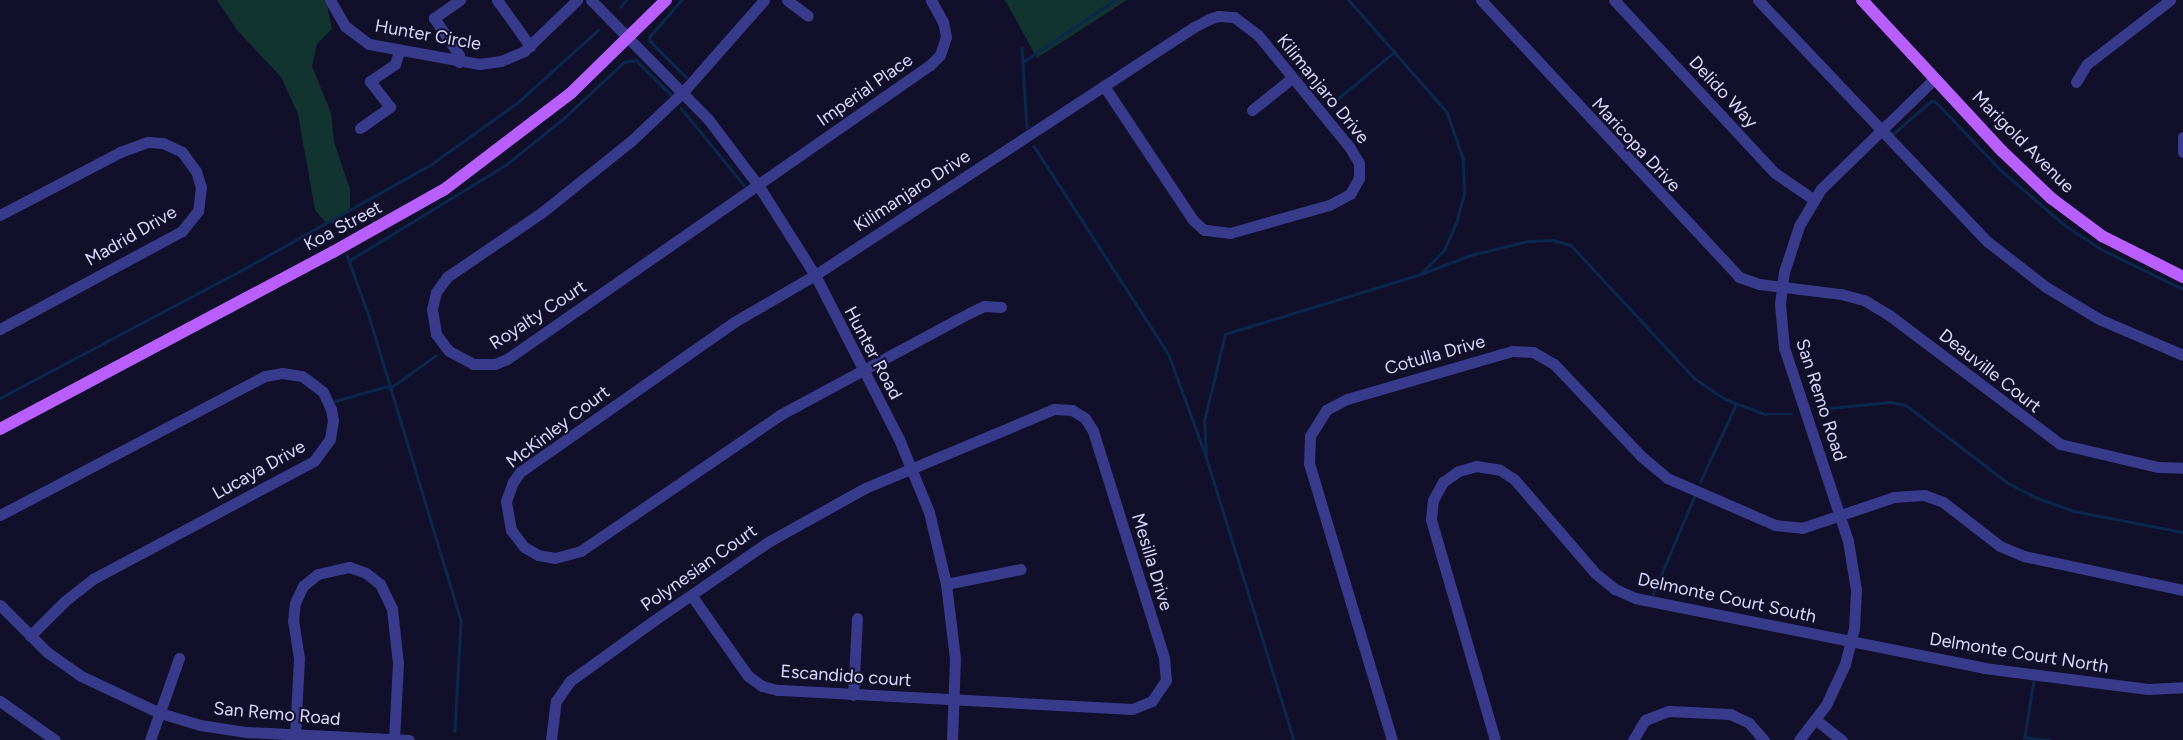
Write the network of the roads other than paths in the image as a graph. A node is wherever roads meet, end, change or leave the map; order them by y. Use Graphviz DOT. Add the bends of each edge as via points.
graph roads {
  1 [pos="330,0"];
  2 [pos="460,0"];
  3 [pos="497,0"];
  4 [pos="577,0"];
  5 [pos="591,0"];
  6 [pos="666,0"];
  7 [pos="764,0"];
  8 [pos="786,0"];
  9 [pos="931,0"];
  10 [pos="1481,0"];
  11 [pos="1614,0"];
  12 [pos="1758,0"];
  13 [pos="1862,0"];
  14 [pos="2170,0"];
  15 [pos="808,16"];
  16 [pos="631,38"];
  17 [pos="530,46"];
  18 [pos="399,52"];
  19 [pos="459,62"];
  20 [pos="1292,78"];
  21 [pos="1935,78"];
  22 [pos="2076,82"];
  23 [pos="1104,86"];
  24 [pos="683,92"];
  25 [pos="1252,110"];
  26 [pos="360,128"];
  27 [pos="1880,130"];
  28 [pos="2183,138"];
  29 [pos="2183,152"];
  30 [pos="758,185"];
  31 [pos="1813,199"];
  32 [pos="0,215"];
  33 [pos="815,275"];
  34 [pos="2183,277"];
  35 [pos="1782,287"];
  36 [pos="1001,307"];
  37 [pos="0,329"];
  38 [pos="2183,355"];
  39 [pos="862,369"];
  40 [pos="0,429"];
  41 [pos="913,467"];
  42 [pos="2183,468"];
  43 [pos="0,515"];
  44 [pos="1841,516"];
  45 [pos="1021,569"];
  46 [pos="946,584"];
  47 [pos="2183,590"];
  48 [pos="691,595"];
  49 [pos="0,605"];
  50 [pos="856,618"];
  51 [pos="30,636"];
  52 [pos="1851,642"];
  53 [pos="179,658"];
  54 [pos="2183,686"];
  55 [pos="853,695"];
  56 [pos="954,700"];
  57 [pos="0,701"];
  58 [pos="160,714"];
  59 [pos="1816,720"];
  60 [pos="296,735"];
  61 [pos="245,736"];
  62 [pos="344,739"];
  63 [pos="394,739"];
  64 [pos="55,740"];
  65 [pos="150,740"];
  66 [pos="409,740"];
  67 [pos="551,740"];
  68 [pos="952,740"];
  69 [pos="1392,740"];
  70 [pos="1495,740"];
  71 [pos="1633,740"];
  72 [pos="1764,740"];
  73 [pos="1799,740"];
  74 [pos="1842,740"];
  1 -- 18 [label="street, Hunter Circle" via="338,17 356,37 377,47"];
  2 -- 19 [label="street" via="434,18 459,55"];
  3 -- 17 [label="street"];
  4 -- 17 [label="street, Hunter Circle"];
  5 -- 16 [label="street"];
  6 -- 16 [label="main road, Koa Street"];
  7 -- 24 [label="street"];
  8 -- 15 [label="street"];
  9 -- 30 [label="street, Imperial Place" via="943,22 946,37 936,60"];
  10 -- 35 [label="street, Maricopa Drive" via="1728,269 1745,280"];
  11 -- 31 [label="street, Delido Way" via="1775,173"];
  12 -- 27 [label="street"];
  13 -- 21 [label="main road, Marigold Avenue"];
  14 -- 22 [label="street" via="2087,64"];
  16 -- 24 [label="street, Hunter Road"];
  16 -- 40 [label="main road, Koa Street" via="546,114 445,189"];
  17 -- 19 [label="street, Hunter Circle" via="501,61"];
  18 -- 19 [label="street, Hunter Circle"];
  18 -- 26 [label="street" via="395,64 370,81 390,107"];
  20 -- 23 [label="street, Kilimanjaro Drive" via="1248,25 1234,17 1218,16 1194,27"];
  20 -- 23 [label="street, Kilimanjaro Drive" via="1356,156 1360,171 1357,183 1345,198 1329,204 1220,234 1204,230 1193,220"];
  20 -- 25 [label="street"];
  21 -- 27 [label="street, San Remo Road"];
  21 -- 34 [label="main road, Marigold Avenue" via="2002,151 2051,198 2102,236"];
  23 -- 33 [label="street, Kilimanjaro Drive"];
  24 -- 30 [label="street, Hunter Road" via="722,136"];
  24 -- 30 [label="street, Royalty Court" via="569,192 446,277 436,292 432,309 434,328 441,342 467,362 488,365 507,359"];
  27 -- 31 [label="street, San Remo Road"];
  27 -- 38 [label="street" via="1972,227 2032,277 2099,319"];
  28 -- 29 [label="street"];
  30 -- 33 [label="street, Hunter Road"];
  31 -- 35 [label="street, San Remo Road" via="1795,237"];
  32 -- 37 [label="street, Madrid Drive" via="120,152 148,142 163,143 182,152 196,171 201,187 198,211 182,231"];
  33 -- 39 [label="street, Hunter Road"];
  33 -- 39 [label="street, McKinley Court" via="734,322 520,472 512,482 506,501 511,530 524,547 538,555 555,558 581,551 780,415"];
  35 -- 42 [label="street, Deauville Court" via="1848,295 1872,304 2060,444 2158,468"];
  35 -- 44 [label="street, San Remo Road" via="1784,348"];
  36 -- 39 [label="street, McKinley Court" via="977,309"];
  39 -- 41 [label="street, Hunter Road"];
  41 -- 46 [label="street, Hunter Road" via="929,512"];
  41 -- 48 [label="street, Polynesian Court" via="798,522"];
  41 -- 56 [label="street, Mesilla Drive" via="1054,409 1072,410 1085,418 1101,454 1166,667 1161,692 1146,705 1132,709"];
  43 -- 51 [label="street, Lucaya Drive" via="265,376 289,373 302,376 323,392 332,409 334,420 330,439 314,461 92,580"];
  44 -- 47 [label="street" via="1894,496 1924,495 1943,502 2000,546 2024,556"];
  44 -- 52 [label="street, San Remo Road" via="1856,577"];
  44 -- 69 [label="street, Cotulla Drive" via="1802,528 1784,527 1676,484 1641,456 1554,364 1533,352 1503,353 1337,404 1315,424 1308,443 1309,464"];
  45 -- 46 [label="street"];
  46 -- 56 [label="street, Hunter Road" via="954,658"];
  48 -- 55 [label="street, Escandido court" via="744,671 758,684 794,692"];
  48 -- 67 [label="street, Polynesian Court" via="564,688 553,709"];
  49 -- 51 [label="street, San Remo Road"];
  50 -- 55 [label="street"];
  51 -- 58 [label="street, San Remo Road" via="81,676"];
  52 -- 54 [label="street, Delmonte Court North" via="1993,669 2148,689"];
  52 -- 59 [label="street, San Remo Road" via="1836,685"];
  52 -- 70 [label="street, Delmonte Court South" via="1624,594 1594,573 1514,479 1491,467 1467,467 1451,475 1438,488 1431,506 1431,520"];
  53 -- 58 [label="street"];
  55 -- 56 [label="street, Escandido court"];
  56 -- 68 [label="street, Hunter Road"];
  57 -- 64 [label="street"];
  58 -- 61 [label="street, San Remo Road"];
  58 -- 65 [label="street"];
  59 -- 73 [label="street, San Remo Road"];
  59 -- 74 [label="street"];
  60 -- 61 [label="street, San Remo Road"];
  60 -- 62 [label="street, San Remo Road"];
  60 -- 63 [label="street" via="299,658 293,621 295,603 304,586 318,574 349,567 366,573 380,584 392,609 398,663"];
  62 -- 63 [label="street, San Remo Road"];
  63 -- 66 [label="street, San Remo Road"];
  71 -- 72 [label="street" via="1645,720 1669,711 1730,714 1749,723"];
}
